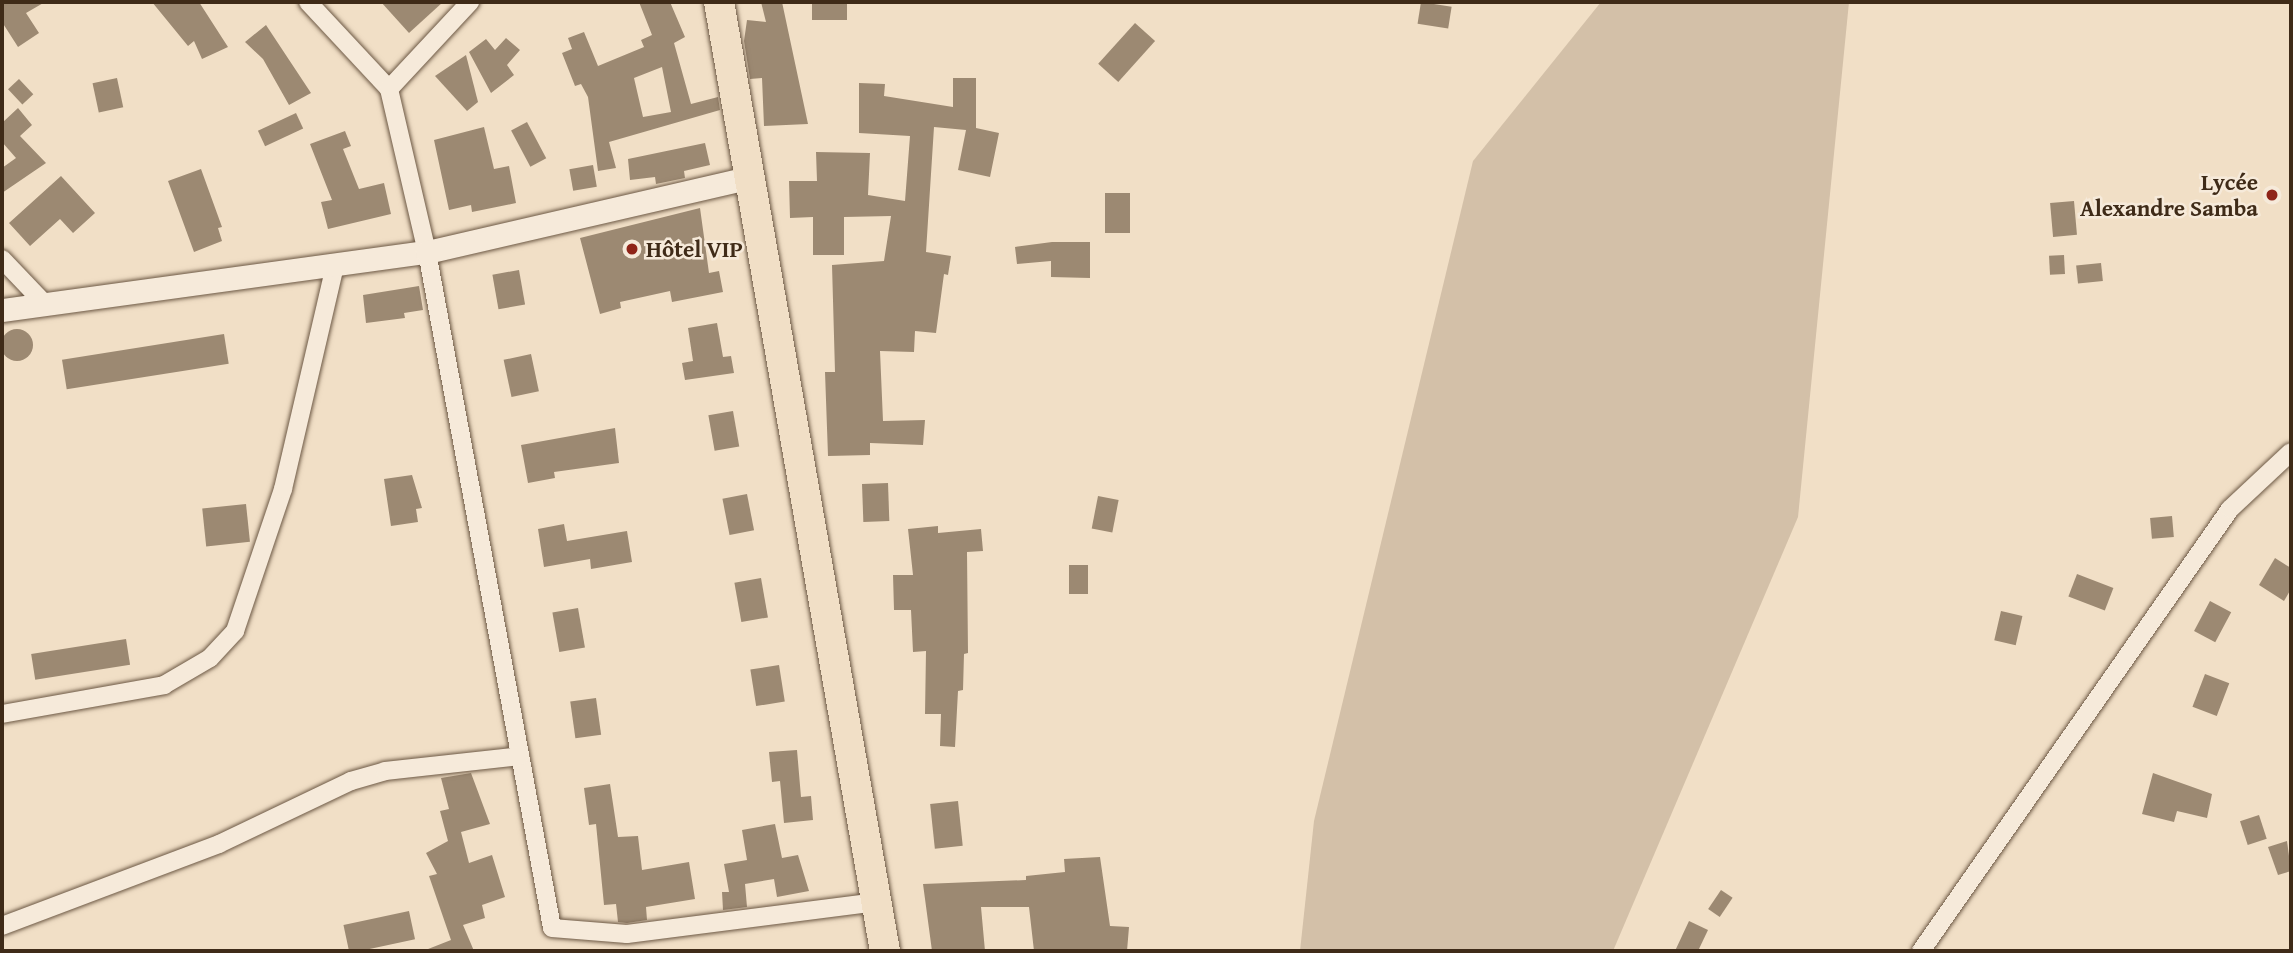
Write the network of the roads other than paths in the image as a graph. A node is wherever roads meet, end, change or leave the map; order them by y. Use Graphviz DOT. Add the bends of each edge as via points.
graph roads {
  1 [pos="308,2"];
  2 [pos="470,2"];
  3 [pos="719,2"];
  4 [pos="389,89"];
  5 [pos="748,178"];
  6 [pos="427,252"];
  7 [pos="2,259"];
  8 [pos="335,266"];
  9 [pos="42,301"];
  10 [pos="2,310"];
  11 [pos="2291,452"];
  12 [pos="2,714"];
  13 [pos="520,756"];
  14 [pos="877,902"];
  15 [pos="2,926"];
  16 [pos="885,951"];
  17 [pos="1921,951"];
  1 -- 4 [label="street"];
  2 -- 4 [label="street"];
  3 -- 5 [label="highway"];
  4 -- 6 [label="street"];
  5 -- 6 [label="street"];
  5 -- 14 [label="highway"];
  6 -- 8 [label="street"];
  6 -- 13 [label="street"];
  7 -- 9 [label="street"];
  8 -- 9 [label="street"];
  8 -- 12 [label="street" via="283,489 234,632 210,658 164,685"];
  9 -- 10 [label="street"];
  11 -- 17 [label="street" via="2230,509"];
  13 -- 14 [label="street" via="552,928 626,933"];
  13 -- 15 [label="street" via="385,771 351,780 219,845"];
  14 -- 16 [label="highway"];
}
